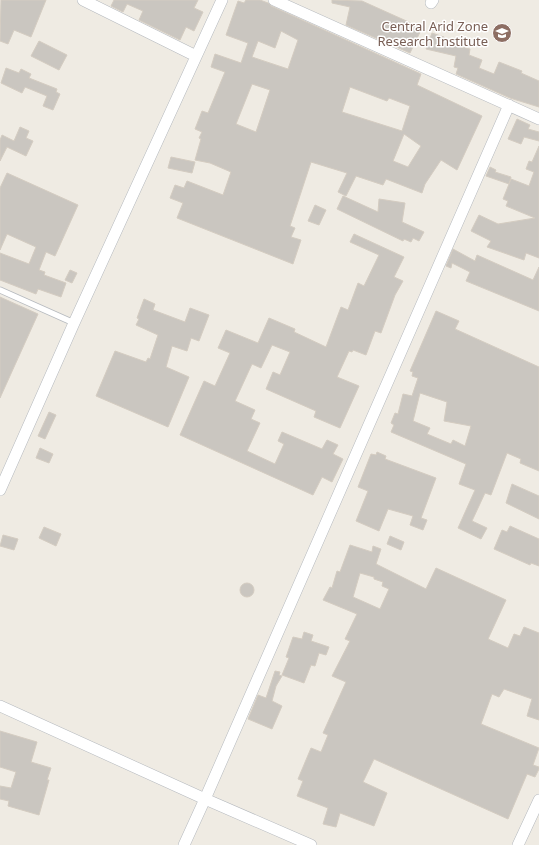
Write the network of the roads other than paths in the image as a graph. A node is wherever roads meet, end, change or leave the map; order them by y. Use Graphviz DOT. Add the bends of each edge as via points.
graph roads {
  1 [pos="83,0"];
  2 [pos="222,0"];
  3 [pos="274,0"];
  4 [pos="196,56"];
  5 [pos="509,105"];
  6 [pos="539,119"];
  7 [pos="0,290"];
  8 [pos="74,323"];
  9 [pos="0,490"];
  10 [pos="0,706"];
  11 [pos="205,799"];
  12 [pos="539,800"];
  13 [pos="184,845"];
  14 [pos="311,845"];
  15 [pos="518,845"];
  1 -- 4 [label="street"];
  2 -- 4 [label="street"];
  3 -- 5 [label="street"];
  4 -- 8 [label="street"];
  5 -- 6 [label="street"];
  5 -- 11 [label="street"];
  7 -- 8 [label="lane"];
  8 -- 9 [label="street"];
  10 -- 11 [label="street"];
  11 -- 13 [label="street"];
  11 -- 14 [label="street"];
  12 -- 15 [label="street"];
}
